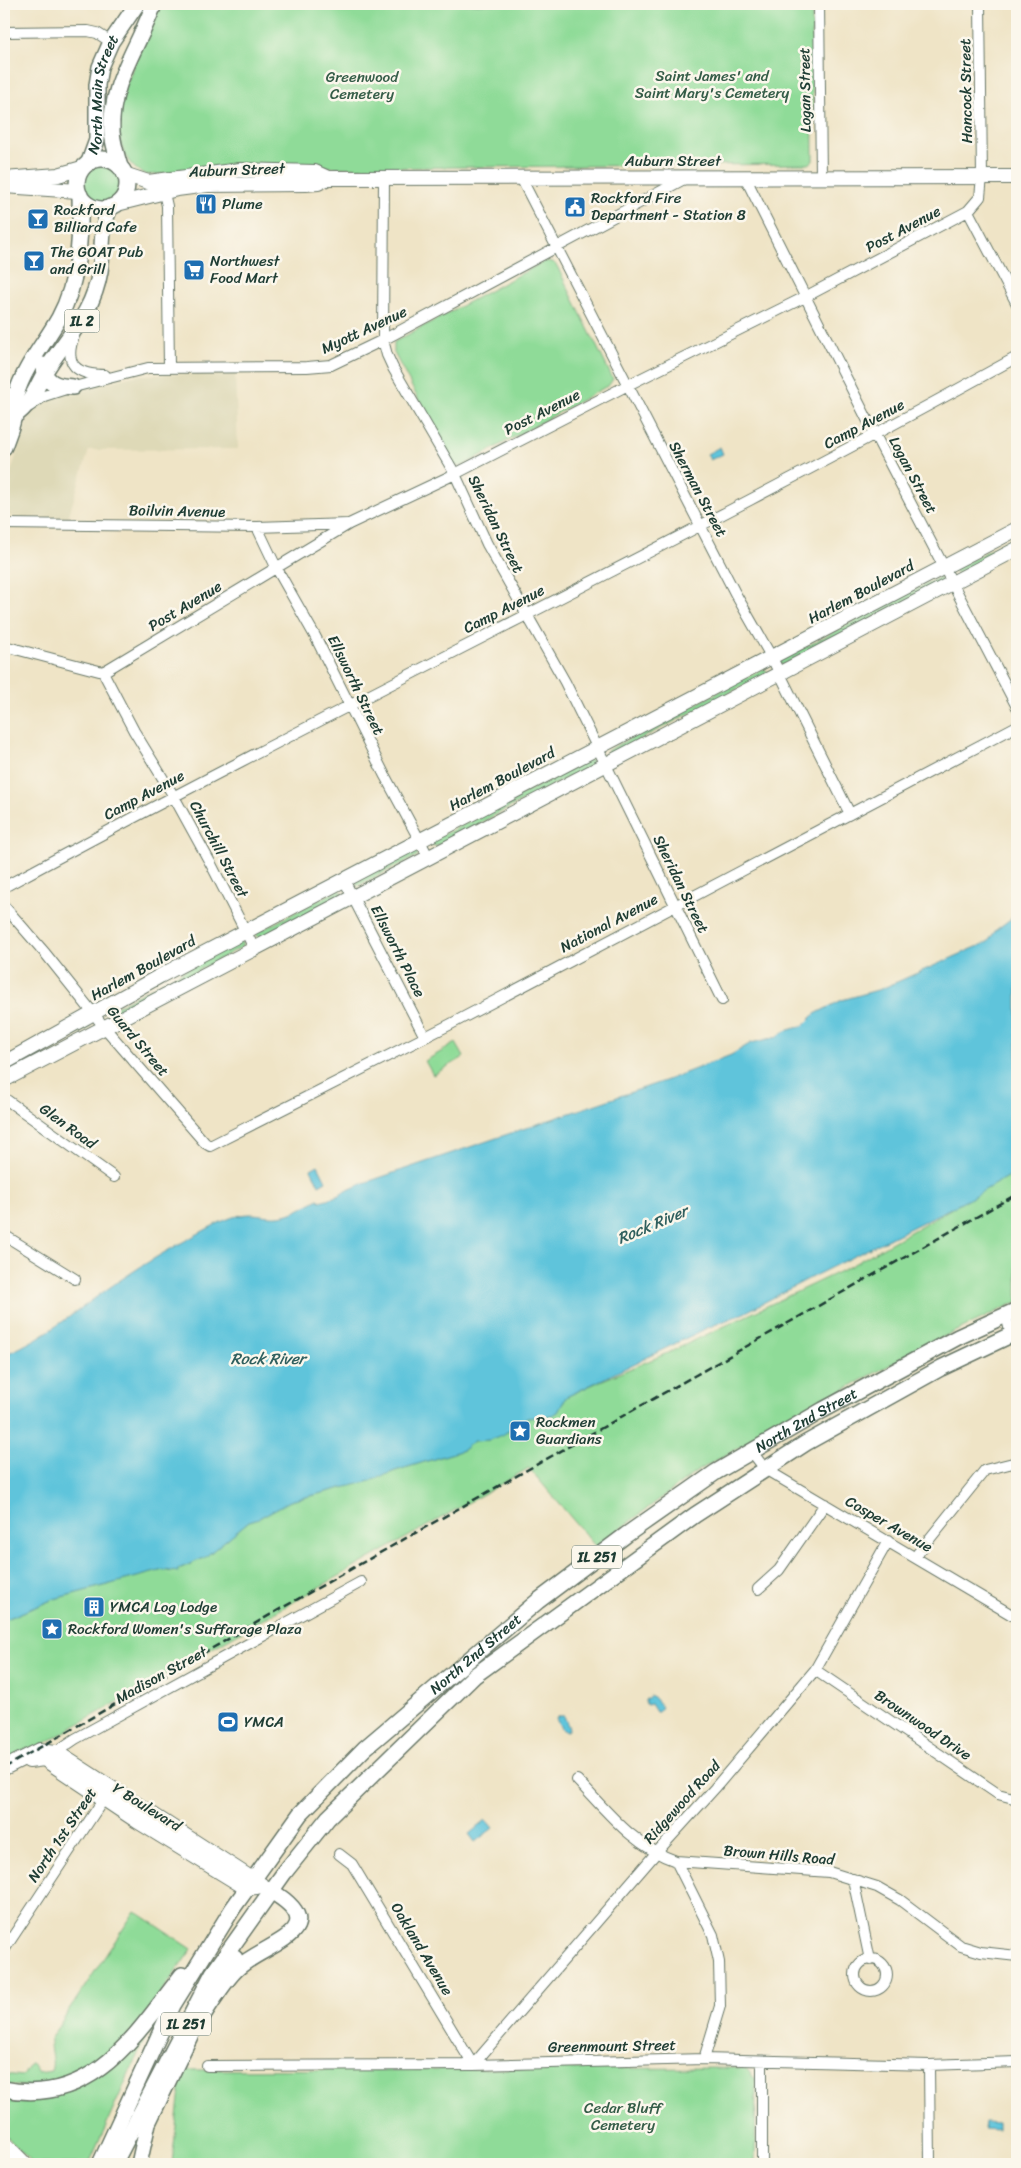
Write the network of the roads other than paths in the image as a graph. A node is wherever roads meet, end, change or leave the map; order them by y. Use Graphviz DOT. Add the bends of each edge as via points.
graph roads {
  1 [pos="137,4"];
  2 [pos="154,4"];
  3 [pos="819,4"];
  4 [pos="980,4"];
  5 [pos="4,32"];
  6 [pos="111,42"];
  7 [pos="86,165"];
  8 [pos="122,170"];
  9 [pos="745,176"];
  10 [pos="821,176"];
  11 [pos="687,177"];
  12 [pos="1017,177"];
  13 [pos="328,178"];
  14 [pos="384,178"];
  15 [pos="521,178"];
  16 [pos="982,178"];
  17 [pos="4,179"];
  18 [pos="4,186"];
  19 [pos="79,193"];
  20 [pos="164,193"];
  21 [pos="113,205"];
  22 [pos="968,211"];
  23 [pos="555,247"];
  24 [pos="805,297"];
  25 [pos="1017,304"];
  26 [pos="59,317"];
  27 [pos="76,330"];
  28 [pos="383,340"];
  29 [pos="1017,357"];
  30 [pos="169,367"];
  31 [pos="119,374"];
  32 [pos="44,375"];
  33 [pos="628,385"];
  34 [pos="73,387"];
  35 [pos="9,393"];
  36 [pos="20,413"];
  37 [pos="875,435"];
  38 [pos="4,441"];
  39 [pos="455,474"];
  40 [pos="4,524"];
  41 [pos="349,524"];
  42 [pos="700,525"];
  43 [pos="257,527"];
  44 [pos="1017,529"];
  45 [pos="1017,549"];
  46 [pos="944,566"];
  47 [pos="277,569"];
  48 [pos="953,584"];
  49 [pos="525,614"];
  50 [pos="4,646"];
  51 [pos="772,658"];
  52 [pos="103,672"];
  53 [pos="780,675"];
  54 [pos="350,706"];
  55 [pos="1017,707"];
  56 [pos="1017,726"];
  57 [pos="597,748"];
  58 [pos="605,766"];
  59 [pos="173,795"];
  60 [pos="850,814"];
  61 [pos="420,840"];
  62 [pos="428,856"];
  63 [pos="344,880"];
  64 [pos="4,887"];
  65 [pos="354,896"];
  66 [pos="674,905"];
  67 [pos="4,906"];
  68 [pos="246,931"];
  69 [pos="254,948"];
  70 [pos="722,1000"];
  71 [pos="95,1013"];
  72 [pos="105,1028"];
  73 [pos="425,1037"];
  74 [pos="4,1063"];
  75 [pos="4,1080"];
  76 [pos="4,1098"];
  77 [pos="213,1145"];
  78 [pos="114,1178"];
  79 [pos="4,1235"];
  80 [pos="75,1280"];
  81 [pos="1012,1313"];
  82 [pos="1015,1335"];
  83 [pos="752,1452"];
  84 [pos="1017,1462"];
  85 [pos="765,1469"];
  86 [pos="825,1504"];
  87 [pos="888,1541"];
  88 [pos="915,1557"];
  89 [pos="361,1582"];
  90 [pos="758,1589"];
  91 [pos="1017,1618"];
  92 [pos="815,1670"];
  93 [pos="56,1752"];
  94 [pos="9,1765"];
  95 [pos="577,1780"];
  96 [pos="112,1787"];
  97 [pos="1017,1799"];
  98 [pos="104,1800"];
  99 [pos="657,1852"];
  100 [pos="339,1854"];
  101 [pos="676,1861"];
  102 [pos="853,1879"];
  103 [pos="258,1886"];
  104 [pos="233,1908"];
  105 [pos="4,1950"];
  106 [pos="1017,1956"];
  107 [pos="870,1960"];
  108 [pos="192,2032"];
  109 [pos="704,2059"];
  110 [pos="762,2061"];
  111 [pos="1017,2062"];
  112 [pos="473,2064"];
  113 [pos="930,2065"];
  114 [pos="207,2066"];
  115 [pos="4,2089"];
  116 [pos="4,2143"];
  117 [pos="4,2160"];
  118 [pos="9,2164"];
  119 [pos="25,2164"];
  120 [pos="100,2164"];
  121 [pos="114,2164"];
  122 [pos="139,2164"];
  123 [pos="762,2164"];
  124 [pos="930,2164"];
  1 -- 6 [label="main road, North Main Street"];
  2 -- 8 [label="main road, North Main Street" via="116,93 112,134"];
  3 -- 10 [label="street, Logan Street"];
  4 -- 16 [label="street, Hancock Street"];
  5 -- 6 [label="street" via="88,31"];
  6 -- 7 [label="main road, North Main Street" via="97,85 97,140"];
  7 -- 8 [label="main road" via="105,159"];
  7 -- 17 [label="street" via="58,175"];
  7 -- 19 [label="main road" via="78,175"];
  8 -- 13 [label="street, Auburn Street" via="148,182 240,170 315,172"];
  8 -- 21 [label="main road" via="126,190"];
  9 -- 10 [label="street, Auburn Street"];
  9 -- 11 [label="street, Auburn Street"];
  9 -- 24 [label="street, Logan Street"];
  10 -- 16 [label="street, Auburn Street"];
  11 -- 15 [label="street, Auburn Street"];
  11 -- 23 [label="street, Myott Avenue"];
  12 -- 16 [label="street, Auburn Street"];
  13 -- 14 [label="street, Auburn Street"];
  13 -- 20 [label="street, Auburn Street" via="318,183 208,185"];
  14 -- 15 [label="street, Auburn Street"];
  14 -- 28 [label="street, Sheridan Street"];
  15 -- 23 [label="street, Sherman Street"];
  16 -- 22 [label="street" via="980,197"];
  18 -- 19 [label="street"];
  19 -- 21 [label="main road" via="94,208"];
  19 -- 26 [label="main road, IL 2" via="81,234 77,263 68,298"];
  20 -- 21 [label="street, Auburn Street"];
  20 -- 30 [label="street" via="167,206"];
  21 -- 27 [label="main road, IL 2" via="101,234 100,270 93,295"];
  22 -- 24 [label="street, Post Avenue"];
  22 -- 25 [label="street"];
  23 -- 28 [label="street, Myott Avenue"];
  23 -- 33 [label="street, Sherman Street"];
  24 -- 33 [label="street, Post Avenue"];
  24 -- 37 [label="street, Logan Street"];
  26 -- 32 [label="main road" via="57,329 44,355"];
  26 -- 35 [label="main road, IL 2" via="26,373"];
  27 -- 31 [label="street" via="70,350 72,365 82,373"];
  27 -- 32 [label="main road, IL 2"];
  28 -- 30 [label="street, Myott Avenue" via="324,366"];
  28 -- 39 [label="street, Sheridan Street" via="393,368"];
  29 -- 37 [label="street, Camp Avenue"];
  30 -- 31 [label="street, Myott Avenue"];
  31 -- 34 [label="street, Myott Avenue"];
  32 -- 34 [label="main road" via="54,384"];
  32 -- 36 [label="main road, IL 2"];
  33 -- 39 [label="street, Post Avenue"];
  33 -- 42 [label="street, Sherman Street"];
  34 -- 36 [label="street, Myott Avenue" via="44,396"];
  35 -- 36 [label="main road, IL 2"];
  36 -- 38 [label="main road, IL 2"];
  37 -- 42 [label="street, Camp Avenue"];
  37 -- 46 [label="street, Logan Street"];
  39 -- 41 [label="street, Post Avenue"];
  39 -- 49 [label="street, Sheridan Street" via="487,544"];
  40 -- 43 [label="street, Boilvin Avenue"];
  41 -- 43 [label="street, Boilvin Avenue"];
  41 -- 47 [label="street, Post Avenue"];
  42 -- 49 [label="street, Camp Avenue"];
  42 -- 51 [label="street, Sherman Street"];
  43 -- 47 [label="street, Ellsworth Street"];
  44 -- 46 [label="street, Harlem Boulevard"];
  45 -- 48 [label="street"];
  46 -- 48 [label="street, Logan Street"];
  46 -- 51 [label="street, Harlem Boulevard"];
  47 -- 52 [label="street, Post Avenue"];
  47 -- 54 [label="street, Ellsworth Street"];
  48 -- 53 [label="street"];
  48 -- 55 [label="street, Logan Street"];
  49 -- 54 [label="street, Camp Avenue"];
  49 -- 57 [label="street, Sheridan Street" via="565,682"];
  50 -- 52 [label="street"];
  51 -- 53 [label="street, Sherman Street"];
  51 -- 57 [label="street, Harlem Boulevard"];
  52 -- 59 [label="street, Churchill Street"];
  53 -- 58 [label="street"];
  53 -- 60 [label="street, Sherman Street"];
  54 -- 59 [label="street, Camp Avenue"];
  54 -- 61 [label="street, Ellsworth Street"];
  56 -- 60 [label="street, National Avenue"];
  57 -- 58 [label="street, Sheridan Street"];
  57 -- 61 [label="street, Harlem Boulevard"];
  58 -- 62 [label="street"];
  58 -- 66 [label="street, Sheridan Street"];
  59 -- 64 [label="street, Camp Avenue"];
  59 -- 68 [label="street, Churchill Street"];
  60 -- 66 [label="street, National Avenue"];
  61 -- 62 [label="street, Ellsworth Street"];
  61 -- 63 [label="street, Harlem Boulevard"];
  62 -- 65 [label="street"];
  63 -- 65 [label="street, Ellsworth Place"];
  63 -- 68 [label="street, Harlem Boulevard"];
  65 -- 69 [label="street"];
  65 -- 73 [label="street, Ellsworth Place"];
  66 -- 70 [label="street, Sheridan Street"];
  66 -- 73 [label="street, National Avenue"];
  67 -- 71 [label="street, Guard Street"];
  68 -- 69 [label="street, Churchill Street"];
  68 -- 71 [label="street, Harlem Boulevard"];
  69 -- 72 [label="street"];
  71 -- 72 [label="street, Guard Street"];
  71 -- 74 [label="street, Harlem Boulevard"];
  72 -- 75 [label="street"];
  72 -- 77 [label="street, Guard Street" via="205,1143"];
  73 -- 77 [label="street, National Avenue"];
  76 -- 78 [label="street, Glen Road"];
  79 -- 80 [label="street"];
  81 -- 82 [label="street"];
  81 -- 83 [label="main road, North 2nd Street / IL 251" via="958,1337"];
  82 -- 85 [label="main road, North 2nd Street / IL 251" via="941,1368"];
  83 -- 85 [label="street, Cosper Avenue"];
  83 -- 103 [label="main road, North 2nd Street / IL 251" via="716,1472 538,1601 366,1748 300,1814"];
  84 -- 88 [label="street" via="985,1470"];
  85 -- 86 [label="street, Cosper Avenue"];
  85 -- 103 [label="main road, North 2nd Street / IL 251" via="687,1520 474,1676 328,1818 284,1873"];
  86 -- 87 [label="street, Cosper Avenue"];
  86 -- 90 [label="street" via="780,1570"];
  87 -- 88 [label="street, Cosper Avenue"];
  87 -- 92 [label="street, Ridgewood Road"];
  88 -- 91 [label="street, Cosper Avenue"];
  89 -- 93 [label="street, Madison Street"];
  92 -- 97 [label="street, Brownwood Drive" via="998,1794"];
  92 -- 99 [label="street, Ridgewood Road"];
  93 -- 94 [label="street" via="40,1750"];
  93 -- 96 [label="street, Y Boulevard"];
  94 -- 98 [label="street, Y Boulevard" via="44,1759"];
  95 -- 99 [label="street, Brown Hills Road" via="631,1837"];
  96 -- 98 [label="street, North 1st Street"];
  96 -- 103 [label="street, Y Boulevard"];
  98 -- 103 [label="street, Y Boulevard"];
  98 -- 105 [label="street, North 1st Street"];
  99 -- 101 [label="street, Brown Hills Road"];
  99 -- 112 [label="street, Ridgewood Road"];
  100 -- 112 [label="street, Oakland Avenue" via="352,1864"];
  101 -- 102 [label="street, Brown Hills Road" via="811,1870"];
  101 -- 109 [label="street" via="713,1935 719,1962 720,2006"];
  102 -- 106 [label="street, Brown Hills Road" via="900,1900 961,1946"];
  102 -- 107 [label="street"];
  103 -- 104 [label="main road, North 2nd Street / IL 251"];
  103 -- 108 [label="main road" via="264,1912 202,2009"];
  103 -- 108 [label="main road" via="293,1906 298,1919 296,1928 288,1937 238,1967"];
  103 -- 121 [label="main road, North 2nd Street / IL 251"];
  104 -- 115 [label="main road" via="118,2055 89,2077 67,2086 39,2092"];
  104 -- 120 [label="main road, North 2nd Street / IL 251" via="173,2005"];
  108 -- 122 [label="main road" via="148,2123"];
  109 -- 110 [label="street, Greenmount Street"];
  109 -- 112 [label="street, Greenmount Street"];
  110 -- 113 [label="street, Greenmount Street"];
  110 -- 123 [label="street"];
  111 -- 113 [label="street, Greenmount Street"];
  112 -- 114 [label="street, Greenmount Street"];
  113 -- 124 [label="street"];
  116 -- 119 [label="street"];
  117 -- 118 [label="street"];
}
